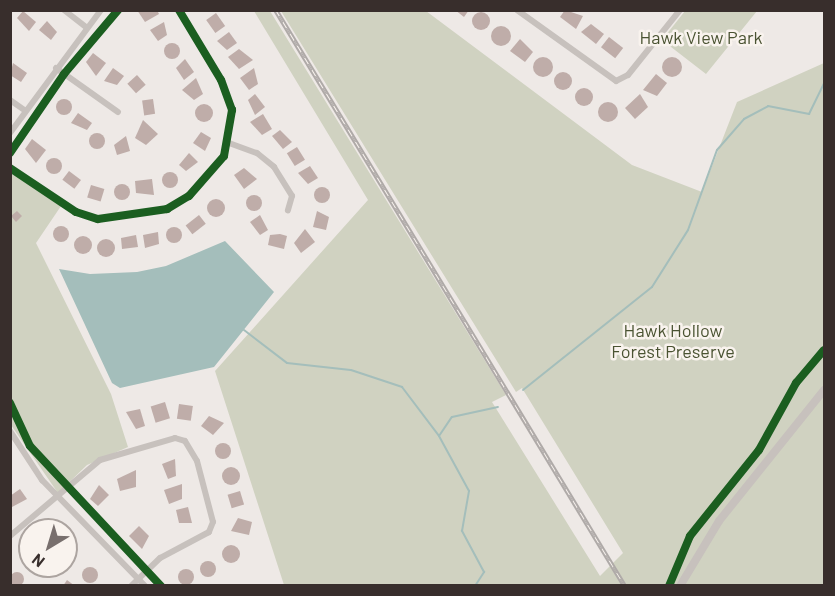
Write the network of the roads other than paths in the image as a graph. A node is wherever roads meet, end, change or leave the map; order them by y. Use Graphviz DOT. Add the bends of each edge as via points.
graph roads {
  1 [pos="64,10"];
  2 [pos="101,10"];
  3 [pos="179,10"];
  4 [pos="517,10"];
  5 [pos="680,10"];
  6 [pos="86,27"];
  7 [pos="56,69"];
  8 [pos="10,100"];
  9 [pos="26,111"];
  10 [pos="118,112"];
  11 [pos="10,133"];
  12 [pos="229,143"];
  13 [pos="10,168"];
  14 [pos="288,210"];
  15 [pos="825,390"];
  16 [pos="10,431"];
  17 [pos="58,497"];
  18 [pos="10,536"];
  19 [pos="138,578"];
  20 [pos="130,585"];
  21 [pos="145,585"];
  22 [pos="680,585"];
  1 -- 6 [label="street"];
  2 -- 6 [label="street"];
  3 -- 12 [label="street" via="226,89 232,110"];
  4 -- 5 [label="street" via="616,81 628,75"];
  6 -- 7 [label="street"];
  7 -- 9 [label="street"];
  7 -- 10 [label="street"];
  8 -- 9 [label="street"];
  9 -- 11 [label="street"];
  12 -- 13 [label="street" via="213,172 181,202 112,219 75,212"];
  12 -- 14 [label="street" via="256,153 274,167 292,196"];
  15 -- 22 [label="street" via="719,521"];
  16 -- 17 [label="street"];
  17 -- 18 [label="street"];
  17 -- 19 [label="street"];
  17 -- 19 [label="street" via="100,460 175,438 189,443 213,522 210,532 160,558"];
  19 -- 20 [label="street"];
  19 -- 21 [label="street"];
}
